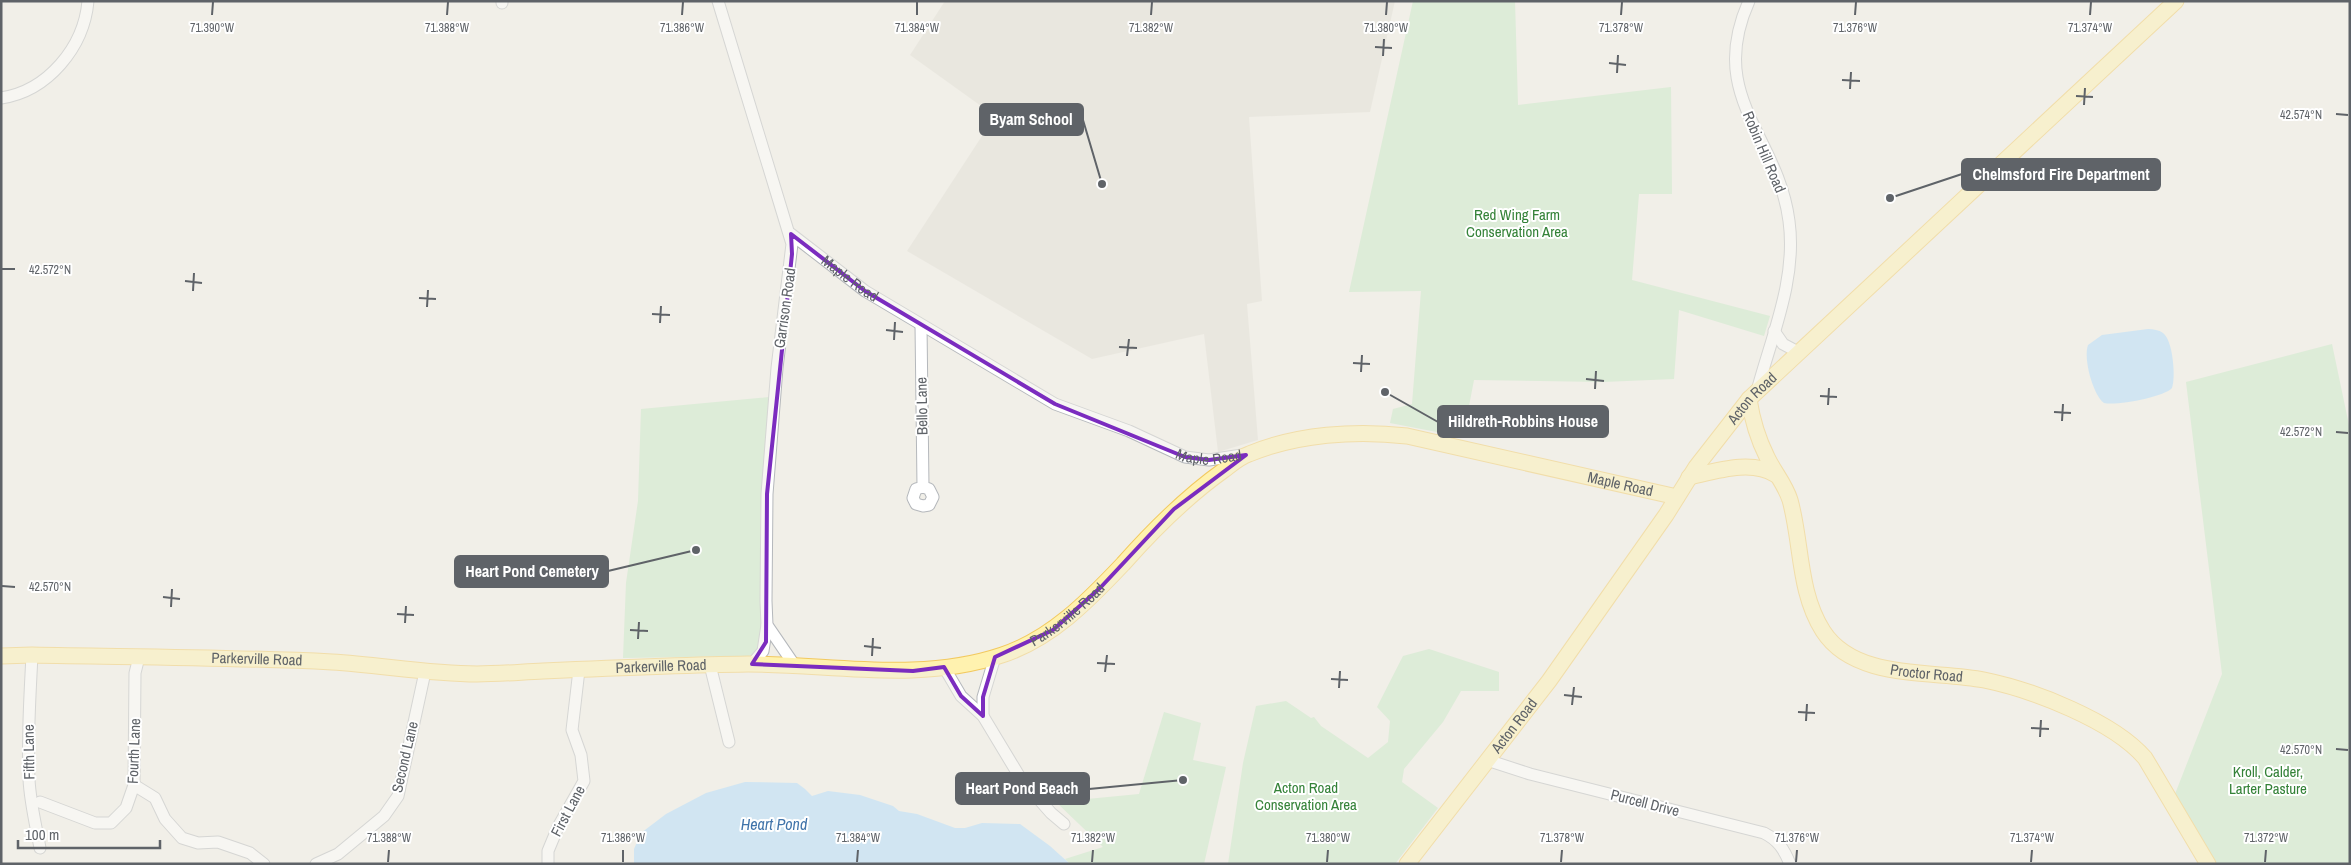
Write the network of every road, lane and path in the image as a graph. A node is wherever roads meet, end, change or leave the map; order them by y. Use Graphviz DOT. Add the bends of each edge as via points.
graph roads {
  1 [pos="88,1"];
  2 [pos="1749,1"];
  3 [pos="2176,1"];
  4 [pos="719,2"];
  5 [pos="1,98"];
  6 [pos="791,234"];
  7 [pos="921,325"];
  8 [pos="1774,331"];
  9 [pos="1798,352"];
  10 [pos="1753,395"];
  11 [pos="1246,455"];
  12 [pos="1776,475"];
  13 [pos="1689,477"];
  14 [pos="923,487"];
  15 [pos="1677,497"];
  16 [pos="768,625"];
  17 [pos="32,655"];
  18 [pos="1,656"];
  19 [pos="139,657"];
  20 [pos="995,657"];
  21 [pos="752,664"];
  22 [pos="710,665"];
  23 [pos="795,666"];
  24 [pos="944,667"];
  25 [pos="580,670"];
  26 [pos="425,672"];
  27 [pos="983,716"];
  28 [pos="729,742"];
  29 [pos="1487,760"];
  30 [pos="134,784"];
  31 [pos="40,802"];
  32 [pos="1064,824"];
  33 [pos="40,848"];
  34 [pos="264,864"];
  35 [pos="316,864"];
  36 [pos="548,864"];
  37 [pos="1407,864"];
  38 [pos="1790,864"];
  39 [pos="2208,864"];
  1 -- 5 [label="street" via="79,36 63,63 41,82"];
  2 -- 8 [label="street, Robin Hill Road" via="1735,46 1736,79 1746,110 1777,177 1786,205 1790,234 1788,277"];
  3 -- 9 [label="main road, Acton Road"];
  4 -- 6 [label="street, Garrison Road"];
  6 -- 7 [label="street, Maple Road" via="844,277"];
  6 -- 16 [label="street, Garrison Road" via="792,254 779,350 767,494"];
  7 -- 11 [label="street, Maple Road" via="1055,404 1129,431 1174,453 1209,460"];
  7 -- 14 [label="street, Bello Lane"];
  8 -- 9 [label="street" via="1783,344"];
  8 -- 10 [label="street, Robin Hill Road"];
  9 -- 10 [label="main road, Acton Road"];
  10 -- 12 [label="main road, Proctor Road" via="1763,447"];
  10 -- 13 [label="main road, Acton Road"];
  11 -- 15 [label="main road, Maple Road" via="1308,438 1388,434 1427,439"];
  11 -- 20 [label="main road, Parkerville Road" via="1174,509 1101,587 1053,630"];
  12 -- 13 [label="main road" via="1764,468 1749,468"];
  12 -- 39 [label="main road, Proctor Road" via="1790,500 1812,608 1831,642 1851,657 1877,666 1982,680 2018,689 2114,730 2134,746 2154,770"];
  13 -- 15 [label="main road, Acton Road"];
  15 -- 29 [label="main road, Acton Road" via="1549,681"];
  16 -- 21 [label="street, Garrison Road" via="763,651"];
  16 -- 23 [label="street, Garrison Road"];
  17 -- 18 [label="main road, Parkerville Road"];
  17 -- 19 [label="main road, Parkerville Road"];
  17 -- 33 [label="street, Fifth Lane" via="29,780"];
  19 -- 26 [label="main road, Parkerville Road" via="334,662"];
  19 -- 30 [label="street, Fourth Lane" via="135,673"];
  20 -- 24 [label="main road, Parkerville Road"];
  20 -- 27 [label="street" via="983,697"];
  21 -- 22 [label="main road, Parkerville Road"];
  21 -- 23 [label="main road, Parkerville Road"];
  22 -- 25 [label="main road, Parkerville Road"];
  22 -- 28 [label="street"];
  23 -- 24 [label="main road, Parkerville Road" via="913,671"];
  24 -- 27 [label="street" via="961,696"];
  25 -- 26 [label="main road, Parkerville Road" via="480,674"];
  25 -- 36 [label="street, First Lane" via="572,730 581,756 584,781 558,827 548,851"];
  26 -- 35 [label="street, Second Lane" via="398,796 384,816 338,854"];
  27 -- 32 [label="street" via="1021,779"];
  29 -- 37 [label="main road, Acton Road"];
  29 -- 38 [label="street, Purcell Drive" via="1530,774 1764,833 1783,848"];
  30 -- 31 [label="street, Fourth Lane" via="126,808 111,823 94,823"];
  30 -- 34 [label="street" via="155,798 165,819 182,838 218,842 250,852"];
}
